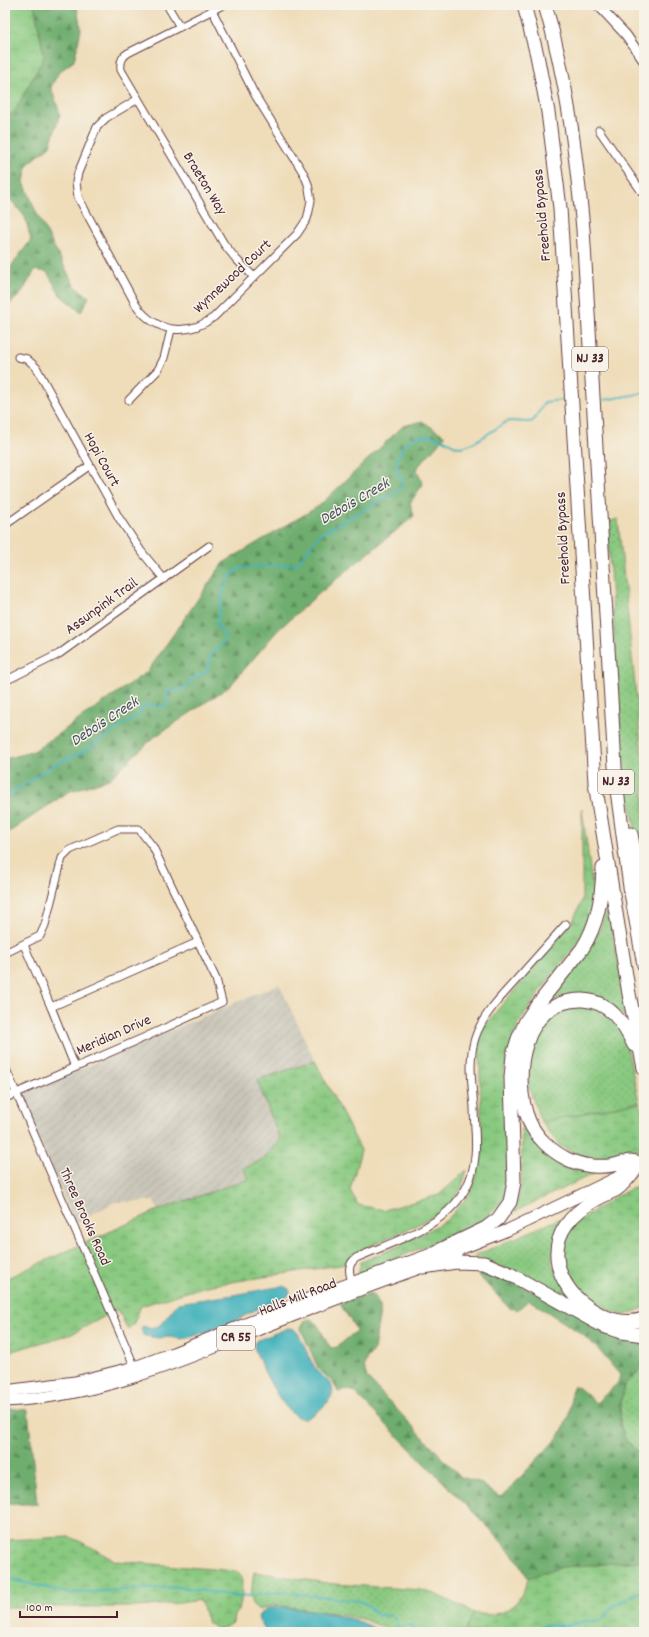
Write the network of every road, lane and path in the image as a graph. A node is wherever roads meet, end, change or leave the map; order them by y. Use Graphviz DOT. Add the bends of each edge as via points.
graph roads {
  1 [pos="167,5"];
  2 [pos="223,5"];
  3 [pos="524,5"];
  4 [pos="545,5"];
  5 [pos="598,5"];
  6 [pos="212,10"];
  7 [pos="180,27"];
  8 [pos="644,61"];
  9 [pos="138,99"];
  10 [pos="599,130"];
  11 [pos="644,195"];
  12 [pos="254,277"];
  13 [pos="171,330"];
  14 [pos="18,357"];
  15 [pos="129,400"];
  16 [pos="89,466"];
  17 [pos="5,525"];
  18 [pos="209,546"];
  19 [pos="164,579"];
  20 [pos="5,681"];
  21 [pos="611,717"];
  22 [pos="603,836"];
  23 [pos="644,905"];
  24 [pos="566,924"];
  25 [pos="198,942"];
  26 [pos="24,945"];
  27 [pos="5,954"];
  28 [pos="644,965"];
  29 [pos="51,1007"];
  30 [pos="643,1066"];
  31 [pos="5,1067"];
  32 [pos="75,1067"];
  33 [pos="16,1093"];
  34 [pos="5,1098"];
  35 [pos="639,1164"];
  36 [pos="460,1249"];
  37 [pos="438,1251"];
  38 [pos="422,1267"];
  39 [pos="352,1282"];
  40 [pos="644,1319"];
  41 [pos="644,1335"];
  42 [pos="211,1338"];
  43 [pos="179,1362"];
  44 [pos="137,1372"];
  45 [pos="5,1391"];
  46 [pos="5,1401"];
  1 -- 7 [label="street"];
  2 -- 6 [label="street"];
  3 -- 22 [label="highway, Freehold Bypass / NJ 33" via="548,112 560,208 592,746"];
  4 -- 21 [label="highway, NJ 33" via="571,122 583,229"];
  5 -- 8 [label="street" via="626,35"];
  6 -- 7 [label="street"];
  6 -- 12 [label="street, Wynnewood Court" via="255,95 304,174 310,191 309,211 302,228"];
  7 -- 9 [label="street, Braeton Way" via="128,53 122,59 121,70"];
  9 -- 12 [label="street, Braeton Way" via="224,244"];
  9 -- 13 [label="street" via="106,118 97,127 78,173 77,191 80,203 136,305 150,320"];
  10 -- 11 [label="street"];
  12 -- 13 [label="street, Wynnewood Court" via="206,322 192,328"];
  13 -- 15 [label="street" via="158,370"];
  14 -- 16 [label="street, Hopi Court" via="36,366"];
  16 -- 17 [label="street"];
  16 -- 19 [label="street, Hopi Court" via="129,536"];
  18 -- 19 [label="street, Assunpink Trail"];
  19 -- 20 [label="street, Assunpink Trail" via="59,654"];
  21 -- 23 [label="highway"];
  21 -- 28 [label="highway, NJ 33" via="616,784"];
  22 -- 30 [label="highway, Freehold Bypass / NJ 33"];
  22 -- 37 [label="highway" via="599,909 594,927 582,949 534,1008 513,1055 511,1077 514,1182 510,1202 498,1219 486,1228"];
  24 -- 39 [label="street" via="494,1005 477,1032 471,1066 475,1155 465,1191 451,1209 432,1224 352,1261 349,1268"];
  25 -- 26 [label="street" via="152,847 139,829 118,829 70,850 62,858 45,925 40,936"];
  25 -- 29 [label="street"];
  25 -- 32 [label="street, Meridian Drive" via="216,980 222,1002"];
  26 -- 27 [label="street"];
  26 -- 29 [label="street"];
  29 -- 32 [label="street"];
  30 -- 35 [label="highway" via="625,1027 615,1014 600,1004 578,1000 559,1004 542,1017 528,1038 521,1062 520,1081 524,1108 533,1129 547,1145 562,1156 580,1164"];
  31 -- 33 [label="street, Three Brooks Road"];
  32 -- 33 [label="street, Meridian Drive"];
  33 -- 34 [label="street, Meridian Drive"];
  33 -- 44 [label="street, Three Brooks Road"];
  35 -- 36 [label="main road, Halls Mill Road" via="508,1230"];
  35 -- 40 [label="highway" via="617,1188 593,1201 569,1220 558,1242 557,1258 567,1285 589,1308 618,1321 633,1322"];
  36 -- 37 [label="main road, Halls Mill Road / CR 55"];
  36 -- 38 [label="main road, Halls Mill Road / CR 55" via="453,1256"];
  37 -- 39 [label="main road, Halls Mill Road / CR 55"];
  38 -- 41 [label="highway" via="456,1262 484,1263 510,1274 603,1326"];
  38 -- 43 [label="main road, Halls Mill Road / CR 55" via="313,1307"];
  39 -- 42 [label="main road, Halls Mill Road / CR 55"];
  42 -- 43 [label="main road" via="208,1344 180,1357"];
  42 -- 44 [label="main road, Halls Mill Road / CR 55"];
  43 -- 44 [label="main road, Halls Mill Road / CR 55"];
  44 -- 45 [label="main road, Halls Mill Road / CR 55"];
  44 -- 46 [label="main road, Halls Mill Road / CR 55" via="77,1392"];
}
